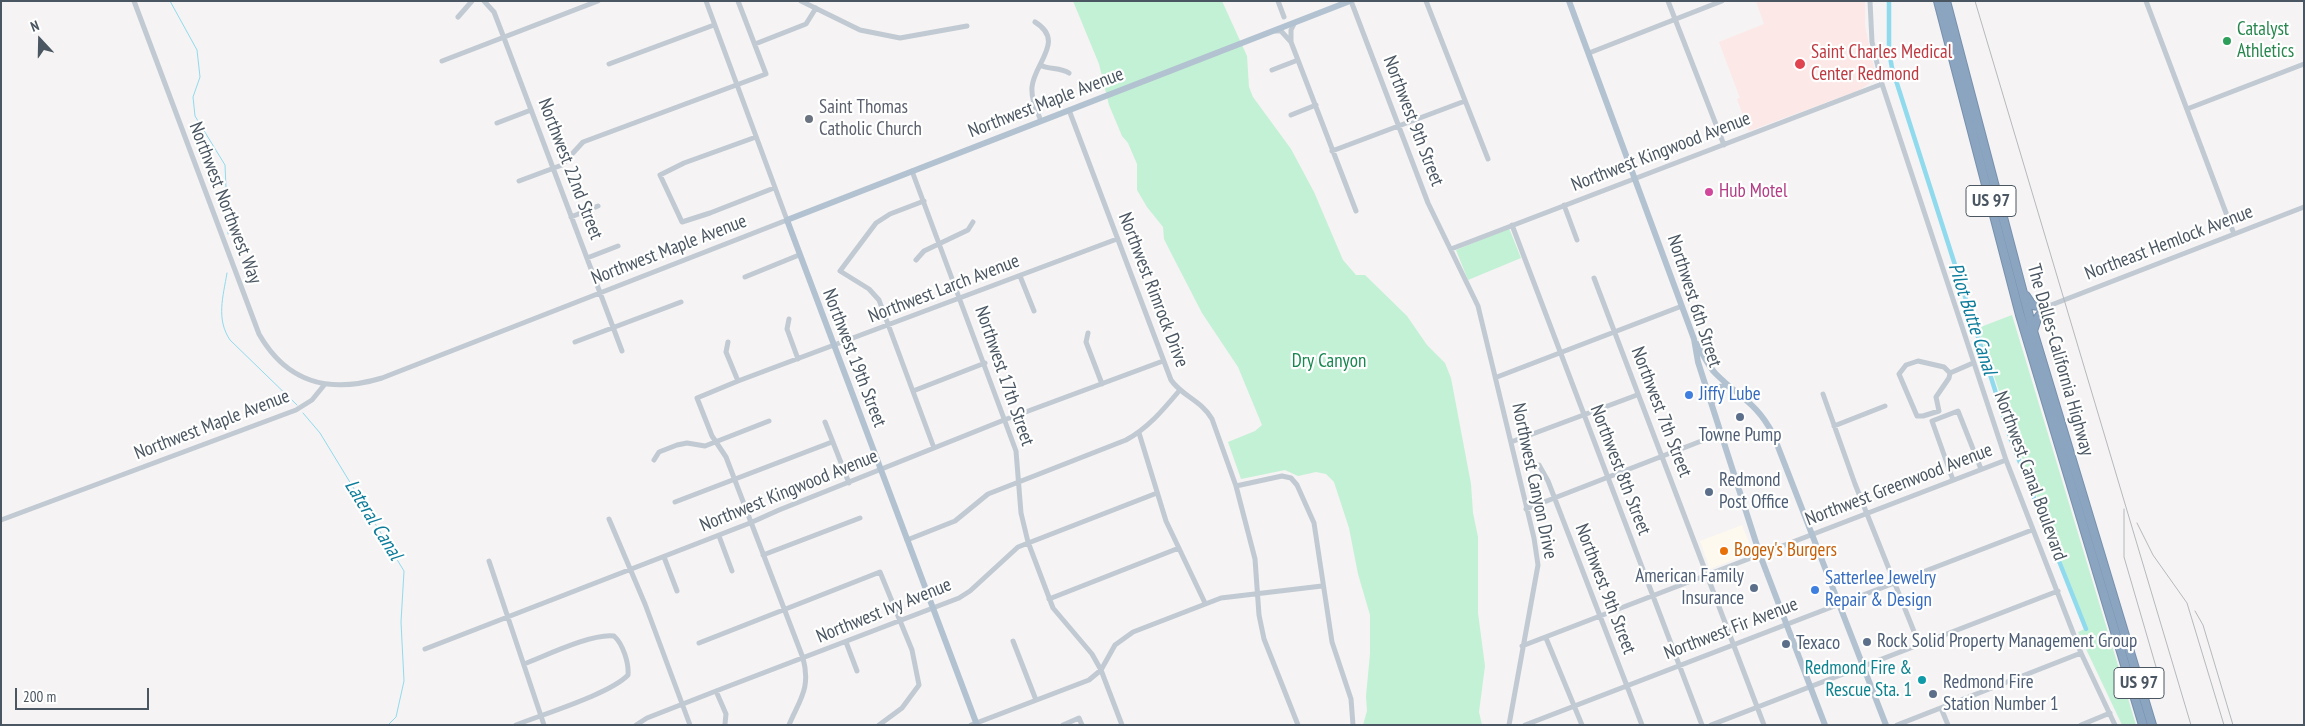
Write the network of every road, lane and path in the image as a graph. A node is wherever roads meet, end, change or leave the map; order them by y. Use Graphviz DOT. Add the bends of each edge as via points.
graph roads {
  1 [pos="134,1"];
  2 [pos="472,1"];
  3 [pos="484,1"];
  4 [pos="598,1"];
  5 [pos="706,1"];
  6 [pos="738,1"];
  7 [pos="801,1"];
  8 [pos="1278,1"];
  9 [pos="1350,1"];
  10 [pos="1426,1"];
  11 [pos="1569,1"];
  12 [pos="1668,1"];
  13 [pos="1722,1"];
  14 [pos="1870,1"];
  15 [pos="1938,1"];
  16 [pos="1946,1"];
  17 [pos="2146,1"];
  18 [pos="816,8"];
  19 [pos="1284,17"];
  20 [pos="458,18"];
  21 [pos="1674,19"];
  22 [pos="1035,22"];
  23 [pos="714,24"];
  24 [pos="1294,24"];
  25 [pos="968,26"];
  26 [pos="1275,31"];
  27 [pos="504,38"];
  28 [pos="1292,42"];
  29 [pos="755,44"];
  30 [pos="1589,53"];
  31 [pos="1298,60"];
  32 [pos="442,61"];
  33 [pos="609,64"];
  34 [pos="2304,64"];
  35 [pos="1040,65"];
  36 [pos="1272,70"];
  37 [pos="1069,73"];
  38 [pos="1882,84"];
  39 [pos="737,86"];
  40 [pos="1465,101"];
  41 [pos="1316,106"];
  42 [pos="2188,109"];
  43 [pos="532,110"];
  44 [pos="1069,110"];
  45 [pos="1291,115"];
  46 [pos="1041,121"];
  47 [pos="497,123"];
  48 [pos="1399,126"];
  49 [pos="756,137"];
  50 [pos="1724,145"];
  51 [pos="1332,151"];
  52 [pos="1488,159"];
  53 [pos="553,168"];
  54 [pos="912,171"];
  55 [pos="1635,177"];
  56 [pos="519,181"];
  57 [pos="774,188"];
  58 [pos="924,202"];
  59 [pos="1564,205"];
  60 [pos="598,206"];
  61 [pos="2304,207"];
  62 [pos="1356,211"];
  63 [pos="571,216"];
  64 [pos="787,220"];
  65 [pos="973,222"];
  66 [pos="1512,225"];
  67 [pos="2234,234"];
  68 [pos="1118,239"];
  69 [pos="1577,240"];
  70 [pos="940,244"];
  71 [pos="618,246"];
  72 [pos="1451,249"];
  73 [pos="799,255"];
  74 [pos="587,258"];
  75 [pos="916,260"];
  76 [pos="1020,276"];
  77 [pos="745,277"];
  78 [pos="1594,278"];
  79 [pos="2022,290"];
  80 [pos="600,293"];
  81 [pos="960,298"];
  82 [pos="681,302"];
  83 [pos="1682,306"];
  84 [pos="2046,307"];
  85 [pos="1034,312"];
  86 [pos="789,319"];
  87 [pos="889,326"];
  88 [pos="613,328"];
  89 [pos="2033,331"];
  90 [pos="1614,332"];
  91 [pos="1088,333"];
  92 [pos="1694,339"];
  93 [pos="575,342"];
  94 [pos="728,342"];
  95 [pos="834,345"];
  96 [pos="622,351"];
  97 [pos="1560,352"];
  98 [pos="798,359"];
  99 [pos="1163,361"];
  100 [pos="985,363"];
  101 [pos="1973,363"];
  102 [pos="1950,372"];
  103 [pos="1496,377"];
  104 [pos="738,381"];
  105 [pos="325,384"];
  106 [pos="1102,384"];
  107 [pos="1729,386"];
  108 [pos="913,391"];
  109 [pos="1179,391"];
  110 [pos="1823,394"];
  111 [pos="1637,395"];
  112 [pos="1712,404"];
  113 [pos="1885,406"];
  114 [pos="1583,415"];
  115 [pos="1004,420"];
  116 [pos="769,421"];
  117 [pos="825,422"];
  118 [pos="1834,426"];
  119 [pos="1139,433"];
  120 [pos="1722,433"];
  121 [pos="716,442"];
  122 [pos="832,442"];
  123 [pos="1511,442"];
  124 [pos="934,448"];
  125 [pos="1662,456"];
  126 [pos="654,460"];
  127 [pos="2006,460"];
  128 [pos="1539,465"];
  129 [pos="1981,469"];
  130 [pos="881,470"];
  131 [pos="1607,478"];
  132 [pos="734,480"];
  133 [pos="1953,480"];
  134 [pos="1019,482"];
  135 [pos="848,483"];
  136 [pos="1236,486"];
  137 [pos="1157,493"];
  138 [pos="1554,498"];
  139 [pos="675,502"];
  140 [pos="1526,509"];
  141 [pos="1867,514"];
  142 [pos="860,518"];
  143 [pos="610,519"];
  144 [pos="1,520"];
  145 [pos="750,524"];
  146 [pos="2032,530"];
  147 [pos="1812,535"];
  148 [pos="719,536"];
  149 [pos="907,540"];
  150 [pos="1028,542"];
  151 [pos="1179,548"];
  152 [pos="763,555"];
  153 [pos="1760,555"];
  154 [pos="664,557"];
  155 [pos="489,561"];
  156 [pos="630,570"];
  157 [pos="732,571"];
  158 [pos="1707,576"];
  159 [pos="1896,582"];
  160 [pos="1322,586"];
  161 [pos="677,591"];
  162 [pos="2058,591"];
  163 [pos="1257,595"];
  164 [pos="1653,596"];
  165 [pos="1049,599"];
  166 [pos="1205,603"];
  167 [pos="1838,604"];
  168 [pos="932,609"];
  169 [pos="784,610"];
  170 [pos="509,617"];
  171 [pos="1600,617"];
  172 [pos="900,621"];
  173 [pos="1786,624"];
  174 [pos="1546,638"];
  175 [pos="1013,641"];
  176 [pos="846,642"];
  177 [pos="699,643"];
  178 [pos="1920,644"];
  179 [pos="1734,645"];
  180 [pos="1522,646"];
  181 [pos="425,649"];
  182 [pos="2082,652"];
  183 [pos="803,658"];
  184 [pos="524,664"];
  185 [pos="1680,666"];
  186 [pos="1863,666"];
  187 [pos="1101,670"];
  188 [pos="857,671"];
  189 [pos="1627,686"];
  190 [pos="1811,686"];
  191 [pos="716,691"];
  192 [pos="1036,700"];
  193 [pos="682,704"];
  194 [pos="1574,706"];
  195 [pos="1757,707"];
  196 [pos="1941,708"];
  197 [pos="2110,713"];
  198 [pos="541,715"];
  199 [pos="647,718"];
  200 [pos="724,724"];
  201 [pos="975,724"];
  202 [pos="516,725"];
  203 [pos="544,725"];
  204 [pos="636,725"];
  205 [pos="650,725"];
  206 [pos="690,725"];
  207 [pos="789,725"];
  208 [pos="878,725"];
  209 [pos="1063,725"];
  210 [pos="1082,725"];
  211 [pos="1122,725"];
  212 [pos="1298,725"];
  213 [pos="1354,725"];
  214 [pos="1509,725"];
  215 [pos="1525,725"];
  216 [pos="1582,725"];
  217 [pos="1642,725"];
  218 [pos="1702,725"];
  219 [pos="1710,725"];
  220 [pos="1764,725"];
  221 [pos="1825,725"];
  222 [pos="1886,725"];
  223 [pos="1897,725"];
  224 [pos="1948,725"];
  225 [pos="2081,725"];
  226 [pos="2115,725"];
  227 [pos="2143,725"];
  228 [pos="2152,725"];
  1 -- 105 [label="street, Northwest Northwest Way" via="259,334 266,347 286,367 298,375"];
  2 -- 20 [label="street"];
  3 -- 27 [label="street, Northwest 22nd Street" via="494,12"];
  4 -- 27 [label="street"];
  5 -- 23 [label="street, Northwest 19th Street"];
  6 -- 29 [label="street"];
  7 -- 18 [label="street"];
  8 -- 19 [label="street"];
  9 -- 24 [label="main road, Northwest Maple Avenue"];
  9 -- 48 [label="street, Northwest 9th Street"];
  10 -- 40 [label="street"];
  11 -- 30 [label="main road, Northwest 6th Street"];
  12 -- 21 [label="street"];
  13 -- 21 [label="street"];
  14 -- 38 [label="street, Northwest Canal Boulevard" via="1872,42"];
  15 -- 227 [label="highway, The Dalles-California Highway / US 97" via="2020,315"];
  16 -- 79 [label="highway, The Dalles-California Highway / US 97"];
  17 -- 42 [label="street"];
  18 -- 25 [label="street" via="860,30 900,38"];
  18 -- 29 [label="street" via="806,24"];
  21 -- 30 [label="street"];
  21 -- 50 [label="street"];
  22 -- 35 [label="street" via="1044,28 1048,37 1048,50"];
  23 -- 33 [label="street"];
  23 -- 39 [label="street, Northwest 19th Street"];
  24 -- 26 [label="main road, Northwest Maple Avenue"];
  24 -- 28 [label="street"];
  26 -- 28 [label="street" via="1281,31"];
  26 -- 44 [label="main road, Northwest Maple Avenue"];
  27 -- 32 [label="street"];
  27 -- 43 [label="street, Northwest 22nd Street"];
  28 -- 31 [label="street"];
  29 -- 39 [label="street" via="766,74"];
  30 -- 55 [label="main road, Northwest 6th Street"];
  31 -- 36 [label="street"];
  31 -- 41 [label="street"];
  34 -- 42 [label="street"];
  35 -- 37 [label="street" via="1063,68"];
  35 -- 46 [label="street" via="1032,87 1032,100"];
  38 -- 50 [label="street, Northwest Kingwood Avenue"];
  38 -- 101 [label="street, Northwest Canal Boulevard"];
  39 -- 49 [label="street, Northwest 19th Street"];
  39 -- 53 [label="street" via="583,142 562,165"];
  40 -- 48 [label="street"];
  40 -- 52 [label="street"];
  41 -- 45 [label="street"];
  41 -- 51 [label="street"];
  42 -- 67 [label="street"];
  43 -- 47 [label="street"];
  43 -- 53 [label="street, Northwest 22nd Street"];
  44 -- 46 [label="main road, Northwest Maple Avenue"];
  44 -- 68 [label="street, Northwest Rimrock Drive"];
  46 -- 54 [label="main road, Northwest Maple Avenue"];
  48 -- 51 [label="street"];
  48 -- 72 [label="street, Northwest 9th Street" via="1431,210"];
  49 -- 57 [label="street, Northwest 19th Street"];
  49 -- 57 [label="street" via="660,175 682,222"];
  50 -- 55 [label="street, Northwest Kingwood Avenue"];
  51 -- 62 [label="street"];
  53 -- 56 [label="street"];
  53 -- 63 [label="street, Northwest 22nd Street"];
  54 -- 58 [label="street, Northwest 17th Street"];
  54 -- 64 [label="main road, Northwest Maple Avenue"];
  55 -- 59 [label="street, Northwest Kingwood Avenue"];
  55 -- 83 [label="main road, Northwest 6th Street"];
  57 -- 64 [label="street, Northwest 19th Street"];
  58 -- 70 [label="street, Northwest 17th Street"];
  58 -- 87 [label="street" via="876,222 840,271 869,289 879,300"];
  59 -- 66 [label="street, Northwest Kingwood Avenue"];
  59 -- 69 [label="street"];
  60 -- 63 [label="street"];
  61 -- 67 [label="street, Northeast Hemlock Avenue"];
  63 -- 74 [label="street, Northwest 22nd Street"];
  64 -- 73 [label="main road, Northwest 19th Street"];
  64 -- 80 [label="street, Northwest Maple Avenue"];
  65 -- 70 [label="street" via="968,230"];
  66 -- 72 [label="street, Northwest Kingwood Avenue"];
  66 -- 97 [label="street, Northwest 8th Street"];
  67 -- 84 [label="street, Northeast Hemlock Avenue"];
  68 -- 76 [label="street, Northwest Larch Avenue"];
  68 -- 99 [label="street, Northwest Rimrock Drive"];
  70 -- 75 [label="street" via="924,251"];
  70 -- 81 [label="street, Northwest 17th Street"];
  71 -- 74 [label="street"];
  72 -- 103 [label="street, Northwest Canyon Drive" via="1478,306"];
  73 -- 77 [label="street"];
  73 -- 95 [label="main road, Northwest 19th Street"];
  74 -- 80 [label="street, Northwest 22nd Street"];
  76 -- 81 [label="street, Northwest Larch Avenue"];
  76 -- 85 [label="street"];
  78 -- 90 [label="street, Northwest 7th Street"];
  79 -- 84 [label="highway" via="2032,305"];
  79 -- 89 [label="highway, The Dalles-California Highway / US 97"];
  80 -- 88 [label="street, Northwest 22nd Street"];
  80 -- 105 [label="street, Northwest Maple Avenue" via="382,378 362,384"];
  81 -- 87 [label="street, Northwest Larch Avenue"];
  81 -- 100 [label="street, Northwest 17th Street"];
  82 -- 88 [label="street"];
  83 -- 90 [label="street"];
  83 -- 92 [label="main road, Northwest 6th Street"];
  84 -- 89 [label="highway"];
  86 -- 98 [label="street" via="787,329"];
  87 -- 95 [label="street, Northwest Larch Avenue"];
  87 -- 108 [label="street"];
  88 -- 93 [label="street"];
  88 -- 96 [label="street, Northwest 22nd Street"];
  89 -- 228 [label="highway, The Dalles-California Highway / US 97"];
  90 -- 97 [label="street"];
  90 -- 111 [label="street, Northwest 7th Street"];
  91 -- 106 [label="street" via="1086,342"];
  92 -- 107 [label="main road" via="1714,372"];
  92 -- 112 [label="main road, Northwest 6th Street"];
  94 -- 104 [label="street" via="726,352"];
  95 -- 98 [label="street, Northwest Larch Avenue"];
  95 -- 130 [label="main road, Northwest 19th Street"];
  97 -- 103 [label="street"];
  97 -- 114 [label="street, Northwest 8th Street"];
  98 -- 104 [label="street, Northwest Larch Avenue"];
  99 -- 106 [label="street, Northwest Kingwood Avenue"];
  99 -- 109 [label="street, Northwest Rimrock Drive"];
  100 -- 108 [label="street"];
  100 -- 115 [label="street, Northwest 17th Street"];
  101 -- 102 [label="street"];
  101 -- 127 [label="street, Northwest Canal Boulevard"];
  102 -- 102 [label="street" via="1944,367 1918,361 1900,371 1917,416 1939,411 1936,397"];
  103 -- 123 [label="street, Northwest Canyon Drive"];
  104 -- 121 [label="street, Northwest Larch Avenue" via="697,398"];
  105 -- 144 [label="street, Northwest Maple Avenue" via="312,400 296,410"];
  106 -- 115 [label="street, Northwest Kingwood Avenue"];
  107 -- 112 [label="main road" via="1714,391"];
  107 -- 147 [label="main road" via="1764,417"];
  108 -- 124 [label="street"];
  109 -- 119 [label="street"];
  109 -- 136 [label="street, Northwest Rimrock Drive" via="1207,410"];
  110 -- 118 [label="street"];
  111 -- 114 [label="street"];
  111 -- 125 [label="street, Northwest 7th Street"];
  112 -- 120 [label="main road, Northwest 6th Street"];
  113 -- 118 [label="street"];
  114 -- 123 [label="street"];
  114 -- 131 [label="street, Northwest 8th Street"];
  115 -- 124 [label="street, Northwest Kingwood Avenue"];
  115 -- 134 [label="street, Northwest 17th Street" via="1016,451"];
  116 -- 121 [label="street"];
  117 -- 122 [label="street"];
  118 -- 141 [label="street"];
  119 -- 134 [label="street"];
  119 -- 137 [label="street"];
  120 -- 125 [label="street"];
  120 -- 153 [label="main road, Northwest 6th Street"];
  121 -- 126 [label="street" via="705,446 676,445 659,452"];
  121 -- 132 [label="street" via="726,457"];
  122 -- 132 [label="street"];
  122 -- 135 [label="street"];
  123 -- 140 [label="street, Northwest Canyon Drive"];
  124 -- 130 [label="street, Northwest Kingwood Avenue"];
  125 -- 131 [label="street"];
  125 -- 158 [label="street, Northwest 7th Street"];
  127 -- 129 [label="street, Northwest Greenwood Avenue"];
  127 -- 146 [label="street, Northwest Canal Boulevard"];
  128 -- 138 [label="street, Northwest 9th Street"];
  129 -- 133 [label="street, Northwest Greenwood Avenue"];
  129 -- 133 [label="street" via="1958,411 1932,421"];
  130 -- 135 [label="street, Northwest Kingwood Avenue"];
  130 -- 149 [label="main road, Northwest 19th Street"];
  131 -- 138 [label="street"];
  131 -- 164 [label="street, Northwest 8th Street"];
  132 -- 139 [label="street"];
  132 -- 145 [label="street"];
  133 -- 141 [label="street, Northwest Greenwood Avenue"];
  134 -- 149 [label="street" via="988,494 955,521"];
  134 -- 150 [label="street, Northwest 17th Street" via="1021,513"];
  135 -- 145 [label="street, Northwest Kingwood Avenue"];
  136 -- 160 [label="street" via="1282,476 1291,478 1298,485 1314,523"];
  136 -- 163 [label="street, Northwest Rimrock Drive" via="1255,559"];
  137 -- 150 [label="street, Northwest Ivy Avenue"];
  137 -- 151 [label="street"];
  138 -- 140 [label="street"];
  138 -- 171 [label="street, Northwest 9th Street"];
  140 -- 180 [label="street, Northwest Canyon Drive" via="1538,565"];
  141 -- 147 [label="street, Northwest Greenwood Avenue"];
  141 -- 159 [label="street"];
  142 -- 152 [label="street"];
  143 -- 156 [label="street"];
  145 -- 148 [label="street, Northwest Kingwood Avenue"];
  145 -- 152 [label="street"];
  146 -- 159 [label="street, Northwest Fir Avenue"];
  146 -- 162 [label="street, Northwest Canal Boulevard"];
  147 -- 153 [label="street, Northwest Greenwood Avenue"];
  147 -- 167 [label="main road"];
  148 -- 154 [label="street, Northwest Kingwood Avenue"];
  148 -- 157 [label="street"];
  149 -- 168 [label="main road, Northwest 19th Street"];
  150 -- 165 [label="street, Northwest 17th Street"];
  150 -- 168 [label="street, Northwest Ivy Avenue" via="1010,552 970,592"];
  151 -- 165 [label="street"];
  151 -- 166 [label="street"];
  152 -- 169 [label="street"];
  153 -- 158 [label="street, Northwest Greenwood Avenue"];
  153 -- 173 [label="main road, Northwest 6th Street"];
  154 -- 156 [label="street, Northwest Kingwood Avenue"];
  154 -- 161 [label="street"];
  155 -- 170 [label="street"];
  156 -- 170 [label="street, Northwest Kingwood Avenue"];
  156 -- 193 [label="street"];
  158 -- 164 [label="street, Northwest Greenwood Avenue"];
  158 -- 179 [label="street, Northwest 7th Street"];
  159 -- 167 [label="street, Northwest Fir Avenue"];
  159 -- 178 [label="street"];
  160 -- 163 [label="street"];
  160 -- 213 [label="street" via="1332,642 1351,700"];
  162 -- 178 [label="street"];
  162 -- 182 [label="street, Northwest Canal Boulevard"];
  163 -- 166 [label="street"];
  163 -- 212 [label="street, Northwest Rimrock Drive" via="1264,638"];
  164 -- 171 [label="street, Northwest Greenwood Avenue"];
  164 -- 185 [label="street, Northwest 8th Street"];
  165 -- 187 [label="street, Northwest 17th Street" via="1058,616 1092,654"];
  166 -- 187 [label="street" via="1121,639"];
  167 -- 173 [label="street, Northwest Fir Avenue"];
  167 -- 186 [label="main road"];
  168 -- 172 [label="street, Northwest Ivy Avenue"];
  168 -- 201 [label="main road, Northwest 19th Street"];
  169 -- 172 [label="street" via="880,572"];
  169 -- 177 [label="street"];
  169 -- 183 [label="street"];
  170 -- 181 [label="street, Northwest Kingwood Avenue"];
  170 -- 184 [label="street"];
  171 -- 174 [label="street, Northwest Greenwood Avenue"];
  171 -- 189 [label="street, Northwest 9th Street"];
  172 -- 176 [label="street, Northwest Ivy Avenue"];
  172 -- 208 [label="street" via="912,650 919,685 902,708"];
  173 -- 179 [label="street, Northwest Fir Avenue"];
  173 -- 190 [label="main road, Northwest 6th Street"];
  174 -- 180 [label="street, Northwest Greenwood Avenue"];
  174 -- 194 [label="street"];
  175 -- 192 [label="street"];
  176 -- 183 [label="street, Northwest Ivy Avenue"];
  176 -- 188 [label="street"];
  178 -- 186 [label="street"];
  179 -- 185 [label="street, Northwest Fir Avenue"];
  179 -- 195 [label="street, Northwest 7th Street"];
  180 -- 214 [label="street, Northwest Canyon Drive"];
  182 -- 196 [label="street"];
  182 -- 197 [label="street, Northwest Canal Boulevard"];
  183 -- 191 [label="street, Northwest Ivy Avenue"];
  183 -- 207 [label="street" via="807,678 803,696"];
  184 -- 198 [label="street"];
  184 -- 198 [label="street" via="608,635 619,642 627,663 628,675 622,681"];
  185 -- 189 [label="street, Northwest Fir Avenue"];
  185 -- 218 [label="street, Northwest 8th Street"];
  186 -- 190 [label="street"];
  186 -- 222 [label="main road"];
  187 -- 192 [label="street" via="1089,680"];
  187 -- 211 [label="street, Northwest 17th Street"];
  189 -- 194 [label="street, Northwest Fir Avenue"];
  189 -- 217 [label="street, Northwest 9th Street"];
  190 -- 195 [label="street"];
  190 -- 221 [label="main road, Northwest 6th Street"];
  191 -- 193 [label="street, Northwest Ivy Avenue"];
  191 -- 200 [label="street" via="726,714"];
  192 -- 201 [label="street"];
  193 -- 199 [label="street, Northwest Ivy Avenue"];
  193 -- 206 [label="street"];
  194 -- 215 [label="street, Northwest Fir Avenue"];
  194 -- 216 [label="street"];
  195 -- 219 [label="street"];
  195 -- 220 [label="street, Northwest 7th Street"];
  196 -- 223 [label="street"];
  196 -- 224 [label="street"];
  197 -- 225 [label="street"];
  197 -- 226 [label="street, Northwest Canal Boulevard"];
  198 -- 202 [label="street"];
  198 -- 203 [label="street"];
  199 -- 204 [label="street, Northwest Ivy Avenue"];
  199 -- 205 [label="street"];
  209 -- 210 [label="street" via="1080,718"];
}
